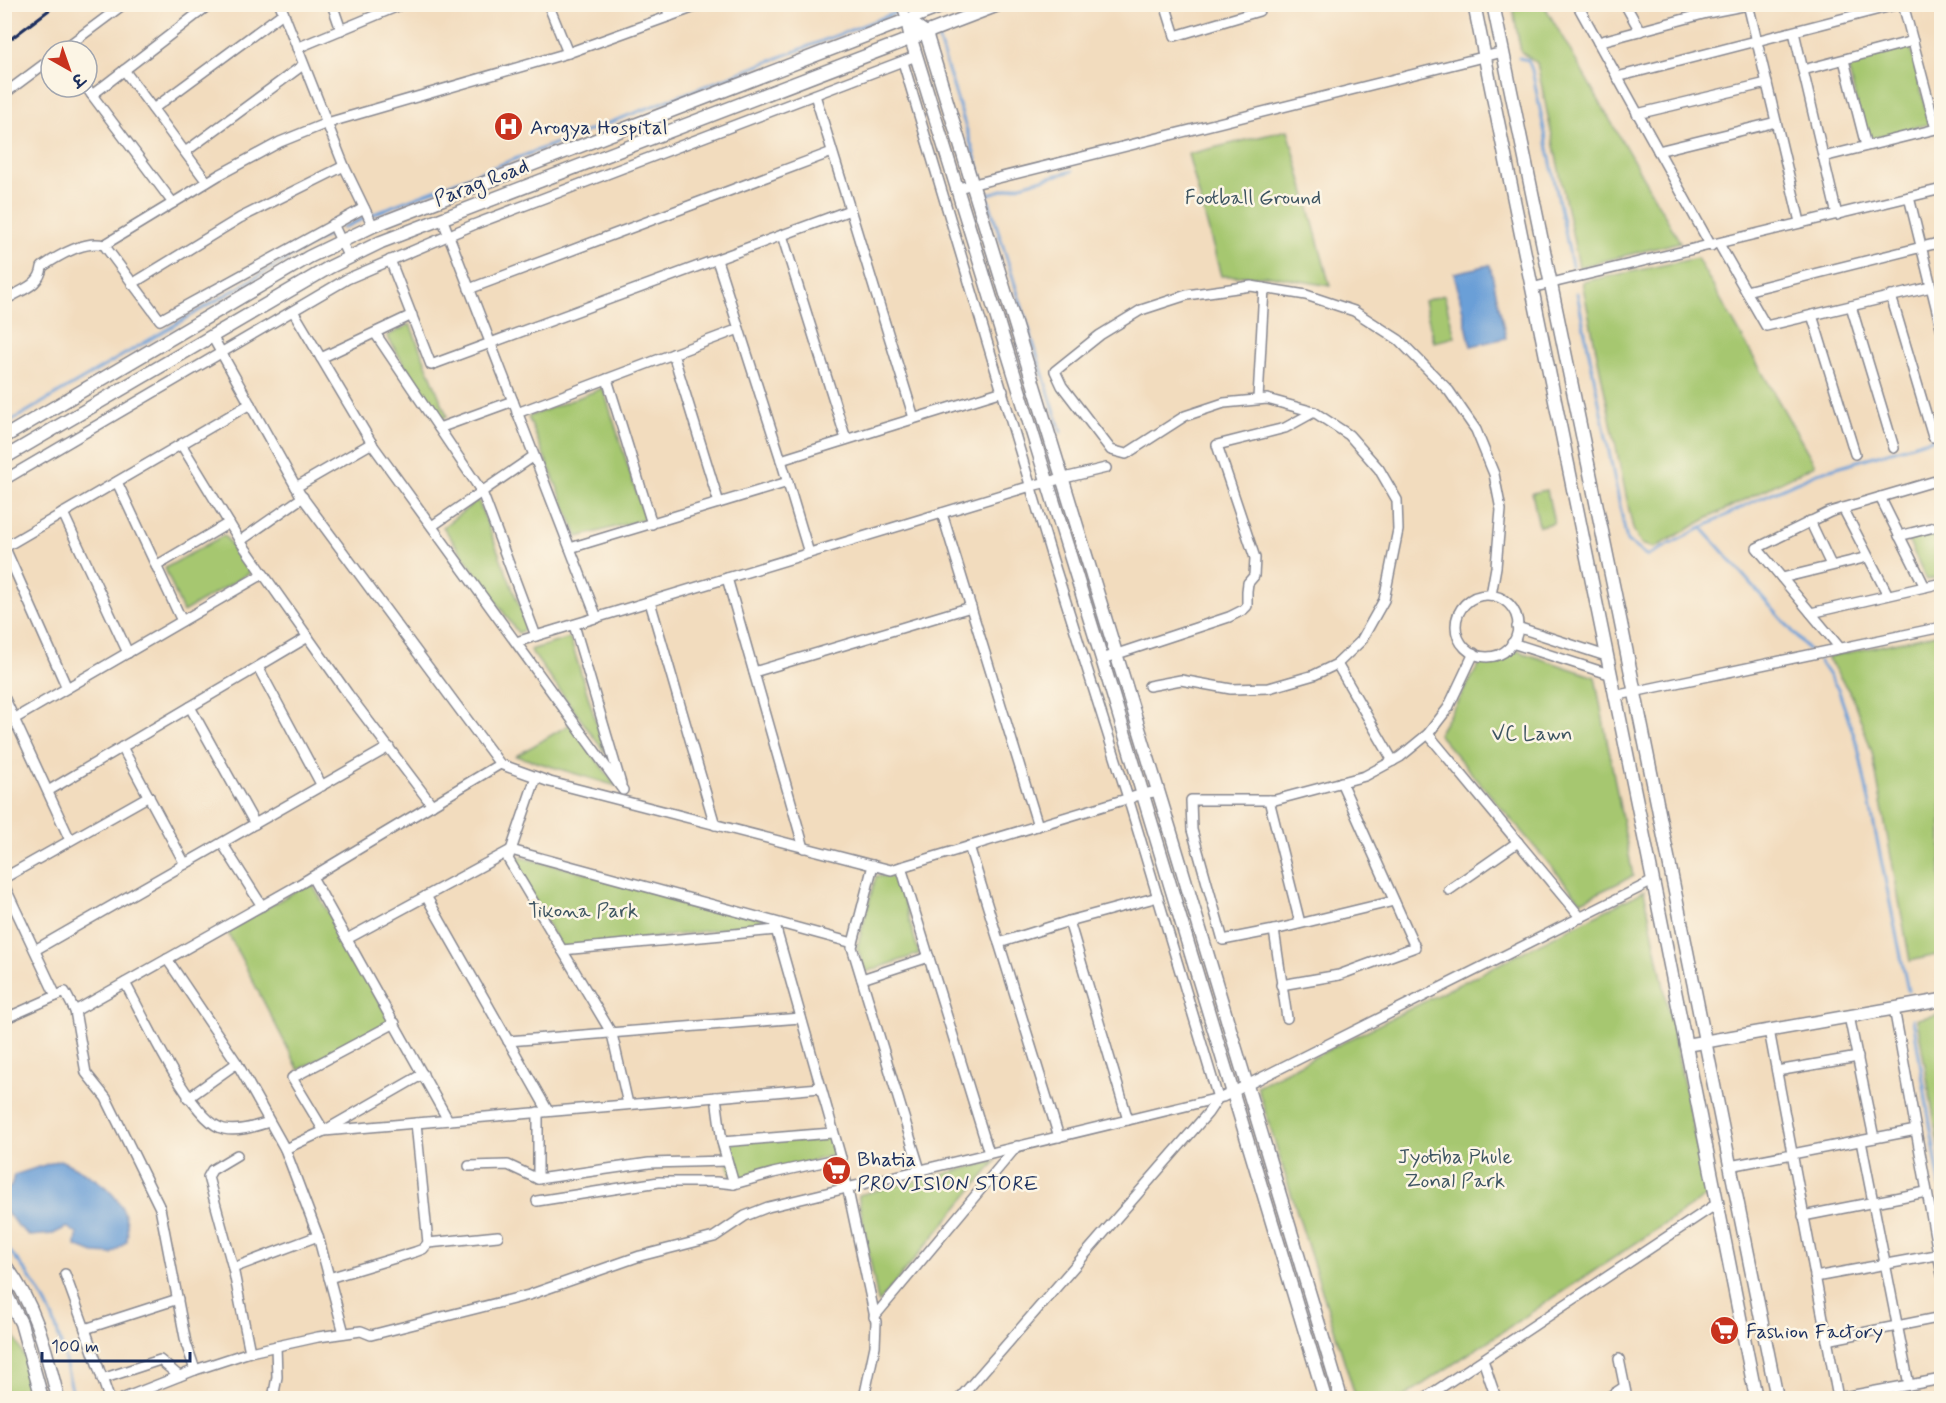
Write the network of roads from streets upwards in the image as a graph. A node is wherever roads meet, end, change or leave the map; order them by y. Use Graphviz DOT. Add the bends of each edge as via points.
graph roads {
  1 [pos="124,4"];
  2 [pos="210,4"];
  3 [pos="332,4"];
  4 [pos="403,4"];
  5 [pos="548,4"];
  6 [pos="665,4"];
  7 [pos="703,4"];
  8 [pos="901,4"];
  9 [pos="948,4"];
  10 [pos="1001,4"];
  11 [pos="1165,4"];
  12 [pos="1474,4"];
  13 [pos="1493,4"];
  14 [pos="1577,4"];
  15 [pos="1625,4"];
  16 [pos="1901,4"];
  17 [pos="1748,5"];
  18 [pos="281,9"];
  19 [pos="1706,9"];
  20 [pos="1259,11"];
  21 [pos="670,16"];
  22 [pos="907,20"];
  23 [pos="341,30"];
  24 [pos="1640,31"];
  25 [pos="926,33"];
  26 [pos="1794,33"];
  27 [pos="78,39"];
  28 [pos="911,39"];
  29 [pos="1756,41"];
  30 [pos="1913,41"];
  31 [pos="1598,42"];
  32 [pos="297,48"];
  33 [pos="1503,52"];
  34 [pos="568,53"];
  35 [pos="916,56"];
  36 [pos="1484,57"];
  37 [pos="1844,60"];
  38 [pos="903,62"];
  39 [pos="303,65"];
  40 [pos="39,68"];
  41 [pos="124,70"];
  42 [pos="1803,70"];
  43 [pos="1617,77"];
  44 [pos="1767,83"];
  45 [pos="99,85"];
  46 [pos="4,94"];
  47 [pos="815,95"];
  48 [pos="95,99"];
  49 [pos="153,109"];
  50 [pos="1637,114"];
  51 [pos="1776,122"];
  52 [pos="327,123"];
  53 [pos="1939,129"];
  54 [pos="1866,146"];
  55 [pos="1658,151"];
  56 [pos="185,152"];
  57 [pos="832,152"];
  58 [pos="1823,157"];
  59 [pos="344,166"];
  60 [pos="207,182"];
  61 [pos="972,184"];
  62 [pos="958,188"];
  63 [pos="1941,189"];
  64 [pos="1909,197"];
  65 [pos="173,203"];
  66 [pos="364,208"];
  67 [pos="850,210"];
  68 [pos="1837,215"];
  69 [pos="442,218"];
  70 [pos="1800,222"];
  71 [pos="333,224"];
  72 [pos="372,226"];
  73 [pos="782,235"];
  74 [pos="448,236"];
  75 [pos="341,241"];
  76 [pos="1941,242"];
  77 [pos="104,245"];
  78 [pos="1715,245"];
  79 [pos="1921,248"];
  80 [pos="349,258"];
  81 [pos="390,260"];
  82 [pos="717,260"];
  83 [pos="132,284"];
  84 [pos="1551,284"];
  85 [pos="1931,287"];
  86 [pos="1264,288"];
  87 [pos="1532,288"];
  88 [pos="469,289"];
  89 [pos="1746,291"];
  90 [pos="210,292"];
  91 [pos="1891,296"];
  92 [pos="4,301"];
  93 [pos="1851,306"];
  94 [pos="221,309"];
  95 [pos="293,311"];
  96 [pos="412,315"];
  97 [pos="1812,315"];
  98 [pos="739,329"];
  99 [pos="1941,331"];
  100 [pos="375,333"];
  101 [pos="212,336"];
  102 [pos="491,344"];
  103 [pos="221,353"];
  104 [pos="673,354"];
  105 [pos="321,358"];
  106 [pos="606,380"];
  107 [pos="1003,391"];
  108 [pos="1258,399"];
  109 [pos="513,401"];
  110 [pos="250,404"];
  111 [pos="1314,412"];
  112 [pos="517,413"];
  113 [pos="914,418"];
  114 [pos="439,428"];
  115 [pos="4,436"];
  116 [pos="1933,437"];
  117 [pos="846,439"];
  118 [pos="372,443"];
  119 [pos="181,444"];
  120 [pos="1894,448"];
  121 [pos="1855,454"];
  122 [pos="534,456"];
  123 [pos="4,458"];
  124 [pos="781,459"];
  125 [pos="1106,468"];
  126 [pos="1062,478"];
  127 [pos="1941,479"];
  128 [pos="4,480"];
  129 [pos="1048,481"];
  130 [pos="117,482"];
  131 [pos="788,482"];
  132 [pos="1031,486"];
  133 [pos="296,487"];
  134 [pos="482,492"];
  135 [pos="303,497"];
  136 [pos="1880,497"];
  137 [pos="719,503"];
  138 [pos="1843,508"];
  139 [pos="63,513"];
  140 [pos="942,513"];
  141 [pos="1810,521"];
  142 [pos="229,524"];
  143 [pos="652,524"];
  144 [pos="1941,525"];
  145 [pos="432,526"];
  146 [pos="1899,536"];
  147 [pos="240,541"];
  148 [pos="5,546"];
  149 [pos="570,549"];
  150 [pos="809,553"];
  151 [pos="1868,557"];
  152 [pos="1831,565"];
  153 [pos="156,566"];
  154 [pos="263,574"];
  155 [pos="727,578"];
  156 [pos="1782,578"];
  157 [pos="1941,583"];
  158 [pos="1925,587"];
  159 [pos="1888,595"];
  160 [pos="1491,596"];
  161 [pos="650,602"];
  162 [pos="971,608"];
  163 [pos="1811,613"];
  164 [pos="597,618"];
  165 [pos="182,621"];
  166 [pos="574,625"];
  167 [pos="1517,627"];
  168 [pos="1941,627"];
  169 [pos="536,636"];
  170 [pos="308,637"];
  171 [pos="516,642"];
  172 [pos="1512,644"];
  173 [pos="1840,648"];
  174 [pos="128,653"];
  175 [pos="1116,653"];
  176 [pos="1474,653"];
  177 [pos="1606,656"];
  178 [pos="1102,659"];
  179 [pos="1337,664"];
  180 [pos="258,667"];
  181 [pos="754,672"];
  182 [pos="1610,674"];
  183 [pos="1149,686"];
  184 [pos="67,688"];
  185 [pos="1635,692"];
  186 [pos="1614,696"];
  187 [pos="4,697"];
  188 [pos="190,707"];
  189 [pos="14,718"];
  190 [pos="1428,734"];
  191 [pos="122,747"];
  192 [pos="389,747"];
  193 [pos="1393,761"];
  194 [pos="500,764"];
  195 [pos="536,777"];
  196 [pos="1341,782"];
  197 [pos="322,786"];
  198 [pos="623,790"];
  199 [pos="48,791"];
  200 [pos="1158,791"];
  201 [pos="1143,794"];
  202 [pos="149,796"];
  203 [pos="1128,798"];
  204 [pos="1269,800"];
  205 [pos="623,801"];
  206 [pos="432,805"];
  207 [pos="255,824"];
  208 [pos="715,825"];
  209 [pos="1038,826"];
  210 [pos="70,840"];
  211 [pos="1518,842"];
  212 [pos="222,843"];
  213 [pos="969,846"];
  214 [pos="804,848"];
  215 [pos="511,850"];
  216 [pos="185,864"];
  217 [pos="873,865"];
  218 [pos="901,867"];
  219 [pos="312,877"];
  220 [pos="4,878"];
  221 [pos="1653,881"];
  222 [pos="4,885"];
  223 [pos="1449,890"];
  224 [pos="1676,894"];
  225 [pos="426,896"];
  226 [pos="1656,896"];
  227 [pos="1158,897"];
  228 [pos="1394,901"];
  229 [pos="262,906"];
  230 [pos="1581,918"];
  231 [pos="1069,921"];
  232 [pos="1300,922"];
  233 [pos="775,926"];
  234 [pos="1274,930"];
  235 [pos="347,939"];
  236 [pos="999,943"];
  237 [pos="853,944"];
  238 [pos="35,950"];
  239 [pos="562,950"];
  240 [pos="929,957"];
  241 [pos="167,959"];
  242 [pos="862,980"];
  243 [pos="125,983"];
  244 [pos="1281,985"];
  245 [pos="56,996"];
  246 [pos="1941,1000"];
  247 [pos="1894,1008"];
  248 [pos="75,1011"];
  249 [pos="1849,1016"];
  250 [pos="801,1018"];
  251 [pos="1287,1018"];
  252 [pos="4,1019"];
  253 [pos="395,1023"];
  254 [pos="1769,1030"];
  255 [pos="612,1034"];
  256 [pos="508,1041"];
  257 [pos="1705,1041"];
  258 [pos="1686,1045"];
  259 [pos="1858,1057"];
  260 [pos="237,1063"];
  261 [pos="1777,1071"];
  262 [pos="423,1074"];
  263 [pos="1248,1085"];
  264 [pos="820,1088"];
  265 [pos="1232,1093"];
  266 [pos="716,1097"];
  267 [pos="188,1098"];
  268 [pos="1218,1098"];
  269 [pos="628,1104"];
  270 [pos="543,1112"];
  271 [pos="448,1120"];
  272 [pos="1128,1120"];
  273 [pos="269,1122"];
  274 [pos="416,1123"];
  275 [pos="1916,1130"];
  276 [pos="324,1131"];
  277 [pos="832,1133"];
  278 [pos="1059,1137"];
  279 [pos="1874,1138"];
  280 [pos="1861,1141"];
  281 [pos="722,1142"];
  282 [pos="1017,1146"];
  283 [pos="285,1149"];
  284 [pos="989,1153"];
  285 [pos="1792,1154"];
  286 [pos="237,1155"];
  287 [pos="841,1158"];
  288 [pos="727,1161"];
  289 [pos="469,1166"];
  290 [pos="1730,1166"];
  291 [pos="920,1170"];
  292 [pos="538,1179"];
  293 [pos="734,1184"];
  294 [pos="848,1189"];
  295 [pos="1926,1192"];
  296 [pos="537,1201"];
  297 [pos="1874,1202"];
  298 [pos="1718,1203"];
  299 [pos="1803,1216"];
  300 [pos="318,1236"];
  301 [pos="498,1236"];
  302 [pos="428,1243"];
  303 [pos="1939,1254"];
  304 [pos="4,1264"];
  305 [pos="1885,1264"];
  306 [pos="233,1268"];
  307 [pos="66,1274"];
  308 [pos="1941,1275"];
  309 [pos="1815,1277"];
  310 [pos="329,1278"];
  311 [pos="4,1290"];
  312 [pos="178,1299"];
  313 [pos="874,1317"];
  314 [pos="1941,1317"];
  315 [pos="1898,1326"];
  316 [pos="85,1329"];
  317 [pos="344,1334"];
  318 [pos="1827,1340"];
  319 [pos="276,1346"];
  320 [pos="250,1352"];
  321 [pos="1619,1359"];
  322 [pos="1483,1360"];
  323 [pos="195,1370"];
  324 [pos="179,1376"];
  325 [pos="102,1378"];
  326 [pos="1941,1379"];
  327 [pos="1909,1385"];
  328 [pos="1624,1387"];
  329 [pos="42,1398"];
  330 [pos="58,1398"];
  331 [pos="109,1398"];
  332 [pos="124,1398"];
  333 [pos="273,1398"];
  334 [pos="864,1398"];
  335 [pos="960,1398"];
  336 [pos="1325,1398"];
  337 [pos="1341,1398"];
  338 [pos="1425,1398"];
  339 [pos="1496,1398"];
  340 [pos="1607,1398"];
  341 [pos="1627,1398"];
  342 [pos="1756,1398"];
  343 [pos="1777,1398"];
  1 -- 27 [label="street"];
  2 -- 41 [label="street"];
  3 -- 23 [label="street"];
  4 -- 23 [label="street"];
  5 -- 34 [label="street"];
  6 -- 21 [label="street"];
  7 -- 21 [label="street"];
  8 -- 22 [label="street"];
  9 -- 22 [label="street, Parag Road"];
  10 -- 25 [label="street, Parag Road"];
  11 -- 20 [label="street" via="1174,36"];
  12 -- 36 [label="street"];
  13 -- 33 [label="street"];
  14 -- 31 [label="street"];
  15 -- 24 [label="street"];
  16 -- 26 [label="street"];
  16 -- 30 [label="street"];
  17 -- 19 [label="street"];
  17 -- 29 [label="street"];
  18 -- 32 [label="street"];
  18 -- 49 [label="street"];
  19 -- 24 [label="street"];
  21 -- 34 [label="street"];
  22 -- 25 [label="street"];
  22 -- 28 [label="street"];
  22 -- 72 [label="street, Parag Road"];
  23 -- 32 [label="street"];
  24 -- 31 [label="street"];
  25 -- 28 [label="street, Parag Road"];
  25 -- 61 [label="street"];
  26 -- 29 [label="street"];
  26 -- 42 [label="street"];
  28 -- 35 [label="street"];
  28 -- 69 [label="street, Parag Road"];
  29 -- 43 [label="street"];
  29 -- 44 [label="street"];
  30 -- 37 [label="street"];
  30 -- 53 [label="street"];
  31 -- 43 [label="street"];
  32 -- 39 [label="street"];
  33 -- 36 [label="street"];
  33 -- 84 [label="street"];
  34 -- 52 [label="street"];
  35 -- 38 [label="street"];
  35 -- 62 [label="street"];
  36 -- 61 [label="street"];
  36 -- 87 [label="street"];
  37 -- 42 [label="street"];
  37 -- 54 [label="street"];
  38 -- 47 [label="street"];
  38 -- 107 [label="street"];
  39 -- 52 [label="street"];
  39 -- 56 [label="street"];
  40 -- 46 [label="street"];
  41 -- 45 [label="street"];
  41 -- 49 [label="street"];
  42 -- 58 [label="street"];
  43 -- 50 [label="street"];
  44 -- 50 [label="street"];
  44 -- 51 [label="street"];
  47 -- 57 [label="street"];
  47 -- 74 [label="street"];
  48 -- 65 [label="street"];
  49 -- 56 [label="street"];
  50 -- 55 [label="street"];
  51 -- 55 [label="street"];
  51 -- 70 [label="street"];
  52 -- 59 [label="street"];
  52 -- 60 [label="street" via="280,142"];
  53 -- 54 [label="street"];
  54 -- 58 [label="street"];
  55 -- 78 [label="street"];
  56 -- 60 [label="street"];
  57 -- 67 [label="street"];
  57 -- 88 [label="street"];
  58 -- 68 [label="street"];
  59 -- 66 [label="street"];
  59 -- 83 [label="street" via="240,218"];
  60 -- 65 [label="street"];
  61 -- 62 [label="street"];
  61 -- 126 [label="street"];
  62 -- 129 [label="street"];
  63 -- 64 [label="street"];
  64 -- 68 [label="street"];
  64 -- 79 [label="street"];
  65 -- 77 [label="street"];
  66 -- 71 [label="street"];
  66 -- 72 [label="street"];
  67 -- 73 [label="street"];
  67 -- 113 [label="street"];
  68 -- 70 [label="street"];
  69 -- 74 [label="street"];
  69 -- 80 [label="street, Parag Road"];
  70 -- 78 [label="street"];
  71 -- 75 [label="street"];
  71 -- 90 [label="street"];
  72 -- 75 [label="street, Parag Road"];
  73 -- 82 [label="street"];
  73 -- 117 [label="street"];
  74 -- 81 [label="street"];
  74 -- 88 [label="street"];
  75 -- 80 [label="street"];
  75 -- 94 [label="street, Parag Road"];
  76 -- 79 [label="street"];
  77 -- 83 [label="street"];
  77 -- 92 [label="street" via="96,243 58,256 42,267 36,281"];
  78 -- 84 [label="street"];
  78 -- 89 [label="street"];
  79 -- 85 [label="street"];
  79 -- 89 [label="street"];
  80 -- 101 [label="street, Parag Road"];
  81 -- 95 [label="street" via="347,279"];
  81 -- 96 [label="street"];
  82 -- 98 [label="street"];
  82 -- 102 [label="street"];
  83 -- 90 [label="street" via="160,320"];
  84 -- 87 [label="street"];
  84 -- 185 [label="street"];
  85 -- 91 [label="street"];
  85 -- 99 [label="street"];
  86 -- 108 [label="street"];
  86 -- 108 [label="street" via="1251,286 1187,295 1141,310 1100,335 1055,371 1111,450 1126,454 1185,416 1224,403"];
  86 -- 160 [label="street" via="1306,295 1354,311 1399,340 1449,391 1476,430 1496,483 1501,510"];
  87 -- 177 [label="street"];
  88 -- 102 [label="street"];
  89 -- 97 [label="street" via="1766,326"];
  90 -- 94 [label="street"];
  91 -- 93 [label="street"];
  91 -- 116 [label="street"];
  93 -- 97 [label="street"];
  93 -- 120 [label="street"];
  94 -- 115 [label="street, Parag Road"];
  95 -- 103 [label="street"];
  95 -- 105 [label="street"];
  96 -- 100 [label="street"];
  96 -- 102 [label="street" via="431,365"];
  97 -- 121 [label="street"];
  98 -- 104 [label="street"];
  98 -- 124 [label="street"];
  100 -- 105 [label="street"];
  100 -- 114 [label="street"];
  101 -- 103 [label="street"];
  101 -- 123 [label="street, Parag Road"];
  102 -- 109 [label="street"];
  103 -- 110 [label="street"];
  103 -- 128 [label="street"];
  104 -- 106 [label="street"];
  104 -- 137 [label="street"];
  105 -- 118 [label="street"];
  106 -- 112 [label="street"];
  106 -- 143 [label="street"];
  107 -- 113 [label="street"];
  107 -- 132 [label="street"];
  108 -- 111 [label="street"];
  109 -- 112 [label="street"];
  109 -- 114 [label="street"];
  110 -- 119 [label="street"];
  110 -- 133 [label="street"];
  111 -- 175 [label="street" via="1285,428 1217,446 1255,558 1247,606 1229,617"];
  111 -- 179 [label="street" via="1349,435 1379,469 1397,500 1398,530 1384,600 1361,641"];
  112 -- 122 [label="street"];
  113 -- 117 [label="street"];
  114 -- 134 [label="street"];
  117 -- 124 [label="street"];
  118 -- 133 [label="street"];
  118 -- 145 [label="street"];
  119 -- 130 [label="street"];
  119 -- 142 [label="street"];
  122 -- 134 [label="street"];
  122 -- 149 [label="street"];
  124 -- 131 [label="street"];
  125 -- 126 [label="street"];
  126 -- 129 [label="street"];
  126 -- 175 [label="street"];
  127 -- 136 [label="street"];
  129 -- 132 [label="street"];
  129 -- 178 [label="street"];
  130 -- 139 [label="street"];
  130 -- 153 [label="street"];
  131 -- 137 [label="street"];
  131 -- 150 [label="street"];
  132 -- 140 [label="street"];
  132 -- 203 [label="street"];
  133 -- 135 [label="street"];
  134 -- 145 [label="street"];
  134 -- 169 [label="street"];
  135 -- 147 [label="street"];
  135 -- 194 [label="street"];
  136 -- 138 [label="street"];
  136 -- 146 [label="street"];
  137 -- 143 [label="street"];
  138 -- 141 [label="street"];
  138 -- 151 [label="street"];
  139 -- 148 [label="street"];
  139 -- 174 [label="street"];
  140 -- 150 [label="street"];
  140 -- 162 [label="street"];
  141 -- 152 [label="street"];
  141 -- 156 [label="street" via="1757,548"];
  142 -- 147 [label="street"];
  142 -- 153 [label="street"];
  143 -- 149 [label="street"];
  144 -- 146 [label="street"];
  145 -- 171 [label="street"];
  146 -- 158 [label="street"];
  147 -- 154 [label="street"];
  148 -- 184 [label="street"];
  149 -- 164 [label="street"];
  150 -- 155 [label="street"];
  151 -- 152 [label="street"];
  151 -- 159 [label="street"];
  152 -- 156 [label="street"];
  153 -- 165 [label="street"];
  154 -- 165 [label="street"];
  154 -- 170 [label="street"];
  155 -- 161 [label="street"];
  155 -- 181 [label="street"];
  156 -- 163 [label="street"];
  157 -- 158 [label="street"];
  158 -- 159 [label="street"];
  159 -- 163 [label="street"];
  160 -- 167 [label="street" via="1505,600 1514,609"];
  160 -- 176 [label="street" via="1471,600 1458,617 1461,643"];
  161 -- 164 [label="street"];
  161 -- 208 [label="street"];
  162 -- 181 [label="street"];
  162 -- 209 [label="street"];
  163 -- 173 [label="street"];
  164 -- 166 [label="street"];
  165 -- 174 [label="street"];
  166 -- 169 [label="street"];
  166 -- 198 [label="street"];
  167 -- 172 [label="street"];
  167 -- 177 [label="street"];
  168 -- 173 [label="street"];
  169 -- 171 [label="street"];
  170 -- 180 [label="street"];
  170 -- 192 [label="street"];
  171 -- 198 [label="street"];
  172 -- 176 [label="street" via="1492,656"];
  172 -- 182 [label="street"];
  173 -- 185 [label="street"];
  174 -- 184 [label="street"];
  175 -- 178 [label="street"];
  175 -- 200 [label="street"];
  176 -- 190 [label="street" via="1448,708"];
  177 -- 182 [label="street"];
  178 -- 201 [label="street"];
  179 -- 183 [label="street" via="1269,688 1231,689 1181,680"];
  179 -- 193 [label="street"];
  180 -- 188 [label="street"];
  180 -- 197 [label="street"];
  181 -- 214 [label="street"];
  182 -- 186 [label="street"];
  184 -- 189 [label="street"];
  185 -- 186 [label="street"];
  185 -- 224 [label="street"];
  186 -- 221 [label="street"];
  187 -- 189 [label="street"];
  188 -- 191 [label="street"];
  188 -- 207 [label="street"];
  189 -- 199 [label="street"];
  190 -- 193 [label="street"];
  190 -- 211 [label="street"];
  191 -- 199 [label="street"];
  191 -- 202 [label="street"];
  192 -- 197 [label="street"];
  192 -- 206 [label="street"];
  193 -- 196 [label="street" via="1365,776"];
  194 -- 195 [label="street"];
  194 -- 206 [label="street"];
  195 -- 205 [label="street"];
  195 -- 215 [label="street"];
  196 -- 204 [label="street"];
  196 -- 228 [label="street"];
  197 -- 207 [label="street"];
  198 -- 205 [label="street"];
  199 -- 210 [label="street"];
  200 -- 201 [label="street"];
  200 -- 263 [label="street"];
  201 -- 203 [label="street"];
  201 -- 265 [label="street"];
  202 -- 210 [label="street"];
  202 -- 216 [label="street"];
  203 -- 209 [label="street"];
  203 -- 227 [label="street"];
  204 -- 232 [label="street"];
  204 -- 234 [label="street" via="1191,800 1192,830 1223,940"];
  205 -- 208 [label="street"];
  206 -- 219 [label="street"];
  207 -- 212 [label="street"];
  208 -- 214 [label="street"];
  209 -- 213 [label="street"];
  210 -- 220 [label="street"];
  211 -- 223 [label="street"];
  211 -- 230 [label="street"];
  212 -- 216 [label="street"];
  212 -- 229 [label="street"];
  213 -- 218 [label="street"];
  213 -- 236 [label="street"];
  214 -- 217 [label="street"];
  215 -- 225 [label="street"];
  215 -- 233 [label="street"];
  215 -- 239 [label="street" via="508,859"];
  216 -- 238 [label="street"];
  217 -- 218 [label="street" via="891,870"];
  217 -- 237 [label="street"];
  218 -- 240 [label="street"];
  219 -- 229 [label="street"];
  219 -- 235 [label="street"];
  221 -- 226 [label="street"];
  221 -- 230 [label="street"];
  222 -- 238 [label="street"];
  224 -- 226 [label="street"];
  224 -- 257 [label="street"];
  225 -- 235 [label="street"];
  225 -- 256 [label="street"];
  226 -- 258 [label="street"];
  227 -- 231 [label="street"];
  227 -- 268 [label="street"];
  228 -- 232 [label="street"];
  228 -- 244 [label="street" via="1415,947 1339,975"];
  229 -- 241 [label="street"];
  230 -- 263 [label="street"];
  231 -- 236 [label="street"];
  231 -- 272 [label="street"];
  232 -- 234 [label="street"];
  233 -- 237 [label="street"];
  233 -- 239 [label="street"];
  233 -- 250 [label="street"];
  234 -- 244 [label="street"];
  235 -- 253 [label="street"];
  236 -- 278 [label="street"];
  237 -- 242 [label="street"];
  238 -- 245 [label="street"];
  239 -- 255 [label="street"];
  240 -- 242 [label="street"];
  240 -- 284 [label="street"];
  241 -- 243 [label="street"];
  241 -- 260 [label="street"];
  242 -- 291 [label="street"];
  243 -- 248 [label="street"];
  243 -- 267 [label="street"];
  244 -- 251 [label="street"];
  245 -- 248 [label="street" via="65,992"];
  245 -- 252 [label="street"];
  246 -- 247 [label="street"];
  247 -- 249 [label="street"];
  247 -- 275 [label="street"];
  248 -- 312 [label="street" via="86,1073 106,1098 160,1208"];
  249 -- 254 [label="street"];
  249 -- 259 [label="street"];
  250 -- 255 [label="street"];
  250 -- 264 [label="street"];
  253 -- 262 [label="street"];
  253 -- 276 [label="street" via="292,1078"];
  254 -- 257 [label="street"];
  254 -- 261 [label="street"];
  255 -- 256 [label="street"];
  255 -- 269 [label="street"];
  256 -- 270 [label="street"];
  257 -- 258 [label="street"];
  257 -- 290 [label="street"];
  258 -- 298 [label="street"];
  259 -- 261 [label="street"];
  259 -- 279 [label="street"];
  260 -- 267 [label="street"];
  260 -- 273 [label="street"];
  261 -- 285 [label="street"];
  262 -- 271 [label="street"];
  262 -- 276 [label="street"];
  263 -- 265 [label="street"];
  263 -- 337 [label="street"];
  264 -- 266 [label="street"];
  264 -- 277 [label="street"];
  265 -- 268 [label="street"];
  265 -- 336 [label="street"];
  266 -- 269 [label="street"];
  266 -- 281 [label="street"];
  267 -- 273 [label="street" via="213,1124 224,1129"];
  268 -- 272 [label="street"];
  268 -- 335 [label="street"];
  269 -- 270 [label="street"];
  270 -- 271 [label="street"];
  270 -- 292 [label="street"];
  271 -- 274 [label="street"];
  272 -- 278 [label="street"];
  273 -- 283 [label="street"];
  274 -- 276 [label="street"];
  274 -- 302 [label="street"];
  275 -- 279 [label="street"];
  275 -- 295 [label="street"];
  276 -- 283 [label="street"];
  277 -- 281 [label="street"];
  277 -- 287 [label="street"];
  278 -- 282 [label="street"];
  279 -- 280 [label="street"];
  280 -- 285 [label="street"];
  280 -- 297 [label="street"];
  281 -- 288 [label="street"];
  282 -- 284 [label="street"];
  282 -- 313 [label="street"];
  283 -- 300 [label="street"];
  284 -- 291 [label="street"];
  285 -- 290 [label="street"];
  285 -- 299 [label="street"];
  286 -- 306 [label="street" via="212,1170 208,1177"];
  287 -- 293 [label="street"];
  287 -- 294 [label="street"];
  288 -- 292 [label="street" via="649,1163"];
  288 -- 293 [label="street"];
  289 -- 292 [label="street" via="507,1165"];
  290 -- 343 [label="street"];
  291 -- 294 [label="street"];
  293 -- 296 [label="street" via="659,1182"];
  294 -- 313 [label="street"];
  294 -- 317 [label="street" via="768,1207 745,1216 714,1237 640,1256 529,1295 371,1335 361,1331"];
  295 -- 297 [label="street"];
  295 -- 303 [label="street"];
  297 -- 299 [label="street"];
  297 -- 305 [label="street"];
  298 -- 322 [label="street"];
  298 -- 342 [label="street"];
  299 -- 309 [label="street"];
  300 -- 306 [label="street"];
  300 -- 310 [label="street"];
  301 -- 302 [label="street"];
  302 -- 310 [label="street" via="415,1252"];
  303 -- 305 [label="street"];
  303 -- 308 [label="street"];
  304 -- 330 [label="street" via="17,1280 38,1324"];
  305 -- 309 [label="street"];
  305 -- 315 [label="street"];
  306 -- 320 [label="street"];
  307 -- 316 [label="street"];
  309 -- 318 [label="street"];
  310 -- 317 [label="street"];
  311 -- 329 [label="street" via="21,1323"];
  312 -- 316 [label="street"];
  312 -- 323 [label="street"];
  313 -- 334 [label="street" via="875,1346"];
  314 -- 315 [label="street"];
  315 -- 318 [label="street"];
  315 -- 327 [label="street"];
  316 -- 325 [label="street"];
  317 -- 319 [label="street"];
  318 -- 327 [label="street" via="1838,1398"];
  319 -- 320 [label="street"];
  319 -- 333 [label="street"];
  320 -- 323 [label="street"];
  321 -- 328 [label="street"];
  322 -- 338 [label="street"];
  322 -- 339 [label="street"];
  323 -- 324 [label="street"];
  324 -- 325 [label="street" via="160,1360"];
  324 -- 332 [label="street"];
  325 -- 331 [label="street"];
  326 -- 327 [label="street"];
  328 -- 340 [label="street"];
  328 -- 341 [label="street"];
}
